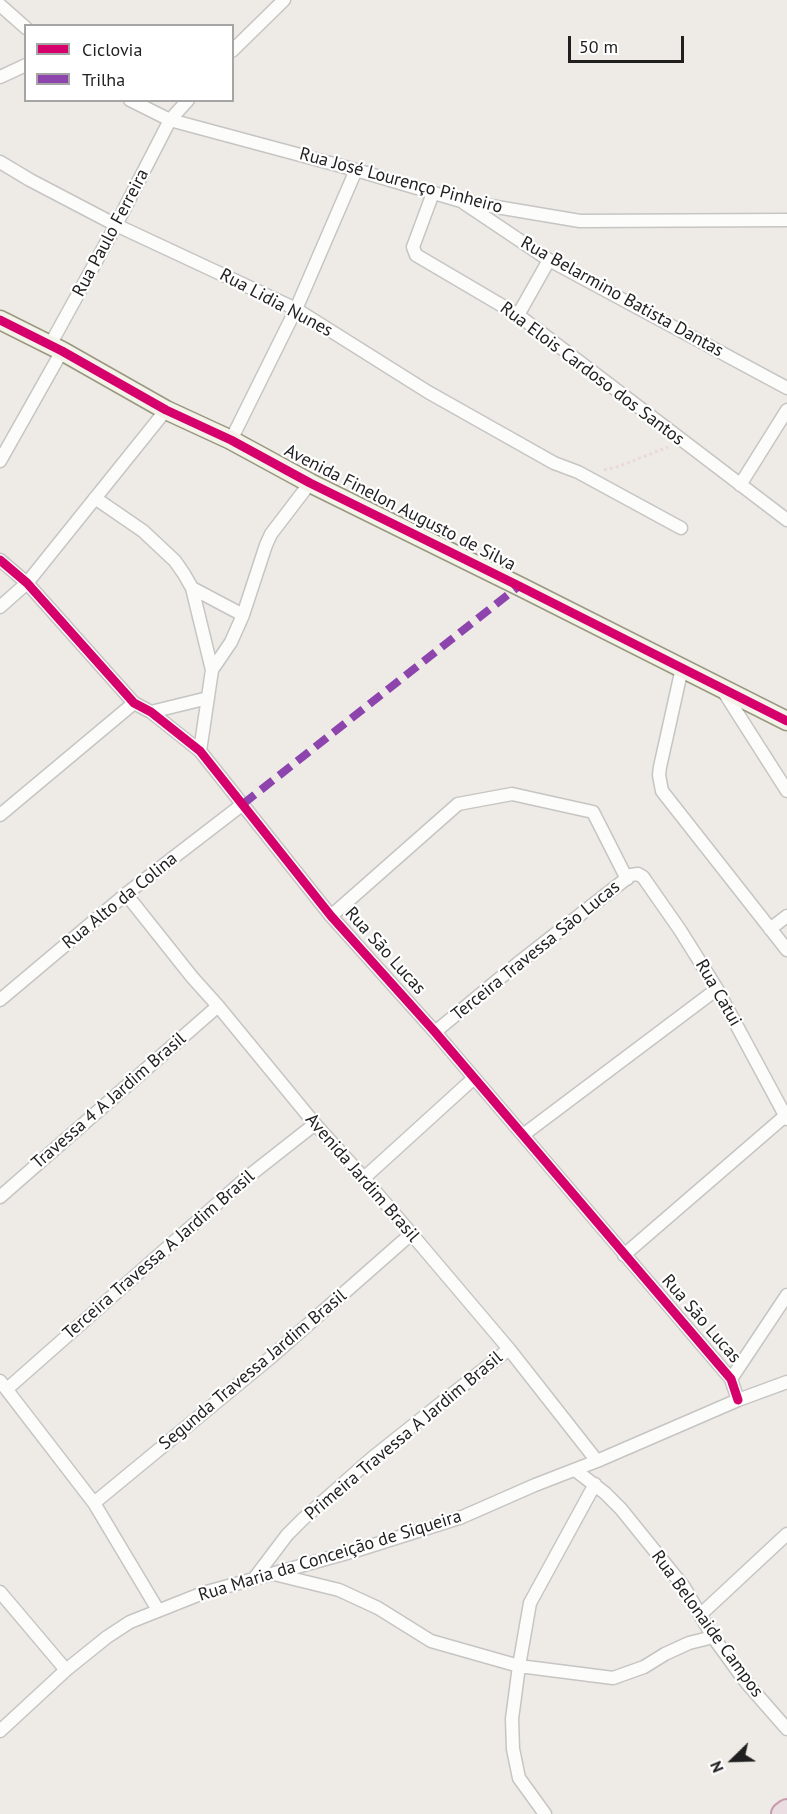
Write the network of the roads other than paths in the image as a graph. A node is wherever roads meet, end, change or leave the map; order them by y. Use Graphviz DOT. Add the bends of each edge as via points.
graph roads {
  1 [pos="284,0"];
  2 [pos="0,5"];
  3 [pos="24,26"];
  4 [pos="234,49"];
  5 [pos="24,66"];
  6 [pos="0,77"];
  7 [pos="134,102"];
  8 [pos="186,102"];
  9 [pos="171,120"];
  10 [pos="0,162"];
  11 [pos="356,170"];
  12 [pos="433,193"];
  13 [pos="461,201"];
  14 [pos="787,220"];
  15 [pos="116,225"];
  16 [pos="549,260"];
  17 [pos="296,309"];
  18 [pos="518,315"];
  19 [pos="0,320"];
  20 [pos="56,348"];
  21 [pos="787,388"];
  22 [pos="166,410"];
  23 [pos="787,410"];
  24 [pos="231,440"];
  25 [pos="0,461"];
  26 [pos="309,483"];
  27 [pos="740,485"];
  28 [pos="95,498"];
  29 [pos="786,518"];
  30 [pos="681,528"];
  31 [pos="0,560"];
  32 [pos="27,583"];
  33 [pos="192,588"];
  34 [pos="0,607"];
  35 [pos="243,615"];
  36 [pos="682,668"];
  37 [pos="212,670"];
  38 [pos="722,688"];
  39 [pos="208,698"];
  40 [pos="134,703"];
  41 [pos="151,712"];
  42 [pos="787,721"];
  43 [pos="200,751"];
  44 [pos="787,791"];
  45 [pos="243,804"];
  46 [pos="0,815"];
  47 [pos="632,876"];
  48 [pos="126,894"];
  49 [pos="331,915"];
  50 [pos="787,916"];
  51 [pos="770,929"];
  52 [pos="787,950"];
  53 [pos="717,989"];
  54 [pos="0,1000"];
  55 [pos="218,1006"];
  56 [pos="435,1032"];
  57 [pos="474,1078"];
  58 [pos="786,1118"];
  59 [pos="315,1124"];
  60 [pos="522,1135"];
  61 [pos="364,1178"];
  62 [pos="0,1197"];
  63 [pos="411,1234"];
  64 [pos="624,1255"];
  65 [pos="787,1295"];
  66 [pos="509,1349"];
  67 [pos="731,1379"];
  68 [pos="787,1383"];
  69 [pos="3,1385"];
  70 [pos="738,1400"];
  71 [pos="597,1461"];
  72 [pos="574,1470"];
  73 [pos="595,1484"];
  74 [pos="93,1503"];
  75 [pos="787,1534"];
  76 [pos="274,1574"];
  77 [pos="253,1580"];
  78 [pos="0,1592"];
  79 [pos="158,1610"];
  80 [pos="700,1615"];
  81 [pos="713,1637"];
  82 [pos="519,1666"];
  83 [pos="66,1670"];
  84 [pos="787,1729"];
  85 [pos="0,1731"];
  86 [pos="787,1811"];
  87 [pos="545,1814"];
  88 [pos="783,1814"];
  1 -- 4 [label="street"];
  2 -- 3 [label="street"];
  5 -- 6 [label="street"];
  7 -- 9 [label="street, Rua José Lourenço Pinheiro"];
  8 -- 9 [label="street, Rua Paulo Ferreira"];
  9 -- 11 [label="street, Rua José Lourenço Pinheiro"];
  9 -- 15 [label="street, Rua Paulo Ferreira"];
  10 -- 15 [label="street, Rua Lidia Nunes"];
  11 -- 12 [label="street, Rua José Lourenço Pinheiro"];
  11 -- 17 [label="street"];
  12 -- 13 [label="street, Rua José Lourenço Pinheiro"];
  12 -- 18 [label="street, Rua Elois Cardoso dos Santos" via="414,253"];
  13 -- 14 [label="street, Rua José Lourenço Pinheiro" via="580,221"];
  13 -- 16 [label="street, Rua Belarmino Batista Dantas"];
  15 -- 17 [label="street, Rua Lidia Nunes"];
  15 -- 20 [label="street, Rua Paulo Ferreira"];
  16 -- 18 [label="street"];
  16 -- 21 [label="street, Rua Belarmino Batista Dantas"];
  17 -- 24 [label="street"];
  17 -- 30 [label="street, Rua Lidia Nunes" via="428,392"];
  18 -- 27 [label="street, Rua Elois Cardoso dos Santos"];
  19 -- 20 [label="street, Avenida Finelon Augusto de Silva"];
  20 -- 22 [label="street, Avenida Finelon Augusto de Silva"];
  20 -- 25 [label="street, Rua Paulo Ferreira"];
  22 -- 24 [label="street, Avenida Finelon Augusto de Silva"];
  22 -- 28 [label="street"];
  23 -- 27 [label="street"];
  24 -- 26 [label="street, Avenida Finelon Augusto de Silva"];
  26 -- 35 [label="street" via="271,534"];
  26 -- 36 [label="street, Avenida Finelon Augusto de Silva"];
  27 -- 29 [label="street, Rua Elois Cardoso dos Santos"];
  28 -- 32 [label="street"];
  28 -- 33 [label="street" via="143,531 175,561"];
  31 -- 32 [label="street, Rua São Lucas"];
  32 -- 34 [label="street"];
  32 -- 40 [label="street, Rua São Lucas"];
  33 -- 35 [label="street"];
  33 -- 37 [label="street"];
  35 -- 37 [label="street"];
  36 -- 38 [label="street, Avenida Finelon Augusto de Silva"];
  36 -- 51 [label="street" via="660,767 662,791"];
  37 -- 39 [label="street"];
  38 -- 42 [label="street, Avenida Finelon Augusto de Silva"];
  38 -- 44 [label="street"];
  39 -- 41 [label="street"];
  39 -- 43 [label="street"];
  40 -- 41 [label="street, Rua São Lucas"];
  40 -- 46 [label="street"];
  41 -- 43 [label="street, Rua São Lucas"];
  43 -- 45 [label="street, Rua São Lucas"];
  45 -- 48 [label="street, Rua Alto da Colina"];
  45 -- 49 [label="street, Rua São Lucas"];
  47 -- 49 [label="street, Rua Catui" via="593,812 512,794 458,804"];
  47 -- 53 [label="street, Rua Catui" via="643,878"];
  47 -- 56 [label="street, Terceira Travessa São Lucas"];
  48 -- 54 [label="street, Rua Alto da Colina"];
  48 -- 55 [label="street, Avenida Jardim Brasil"];
  49 -- 56 [label="street, Rua São Lucas"];
  50 -- 51 [label="street"];
  51 -- 52 [label="street"];
  53 -- 58 [label="street, Rua Catui"];
  53 -- 60 [label="street"];
  55 -- 59 [label="street, Avenida Jardim Brasil"];
  55 -- 62 [label="street, Travessa 4 A Jardim Brasil"];
  56 -- 57 [label="street, Rua São Lucas"];
  57 -- 60 [label="street, Rua São Lucas"];
  57 -- 61 [label="street"];
  58 -- 64 [label="street"];
  59 -- 61 [label="street, Avenida Jardim Brasil"];
  59 -- 69 [label="street, Terceira Travessa A Jardim Brasil" via="244,1179"];
  60 -- 64 [label="street, Rua São Lucas"];
  61 -- 63 [label="street, Avenida Jardim Brasil"];
  63 -- 66 [label="street, Avenida Jardim Brasil"];
  63 -- 74 [label="street, Segunda Travessa Jardim Brasil" via="273,1356"];
  64 -- 67 [label="street, Rua São Lucas"];
  65 -- 67 [label="street"];
  66 -- 71 [label="street, Avenida Jardim Brasil"];
  66 -- 77 [label="street, Primeira Travessa A Jardim Brasil" via="335,1490 287,1535"];
  67 -- 70 [label="street"];
  68 -- 70 [label="street, Rua Maria da Conceição de Siqueira"];
  69 -- 74 [label="street"];
  70 -- 71 [label="street, Rua Maria da Conceição de Siqueira"];
  71 -- 72 [label="street, Rua Maria da Conceição de Siqueira"];
  72 -- 73 [label="street, Rua Belonaide Campos"];
  72 -- 76 [label="street, Rua Maria da Conceição de Siqueira" via="462,1516"];
  73 -- 80 [label="street, Rua Belonaide Campos" via="621,1509 684,1587"];
  73 -- 82 [label="street" via="530,1604"];
  74 -- 79 [label="street"];
  75 -- 80 [label="street"];
  76 -- 77 [label="street, Rua Maria da Conceição de Siqueira"];
  76 -- 82 [label="street" via="339,1590 378,1608 431,1641"];
  77 -- 79 [label="street, Rua Maria da Conceição de Siqueira"];
  78 -- 83 [label="street"];
  79 -- 83 [label="street, Rua Maria da Conceição de Siqueira" via="130,1622"];
  80 -- 81 [label="street, Rua Belonaide Campos"];
  81 -- 82 [label="street" via="613,1678"];
  81 -- 84 [label="street, Rua Belonaide Campos"];
  82 -- 87 [label="street" via="512,1719 513,1749 519,1778"];
  83 -- 85 [label="street, Rua Maria da Conceição de Siqueira"];
  86 -- 88 [label="highway"];
}
